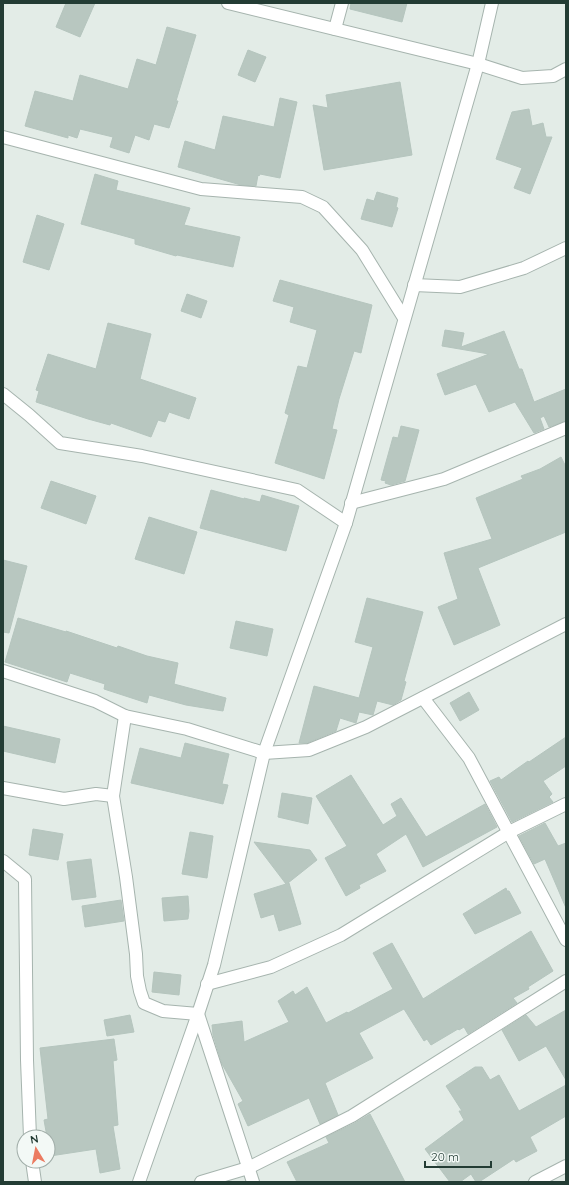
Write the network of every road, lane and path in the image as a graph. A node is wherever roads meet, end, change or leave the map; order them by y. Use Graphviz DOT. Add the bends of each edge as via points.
graph roads {
  1 [pos="228,3"];
  2 [pos="342,3"];
  3 [pos="492,3"];
  4 [pos="335,29"];
  5 [pos="478,64"];
  6 [pos="566,69"];
  7 [pos="3,137"];
  8 [pos="566,248"];
  9 [pos="414,285"];
  10 [pos="404,318"];
  11 [pos="3,394"];
  12 [pos="566,428"];
  13 [pos="351,503"];
  14 [pos="346,524"];
  15 [pos="566,624"];
  16 [pos="3,672"];
  17 [pos="423,698"];
  18 [pos="125,716"];
  19 [pos="264,753"];
  20 [pos="3,788"];
  21 [pos="113,796"];
  22 [pos="566,804"];
  23 [pos="509,832"];
  24 [pos="3,861"];
  25 [pos="566,940"];
  26 [pos="566,982"];
  27 [pos="207,984"];
  28 [pos="198,1014"];
  29 [pos="30,1129"];
  30 [pos="566,1166"];
  31 [pos="248,1168"];
  32 [pos="33,1169"];
  33 [pos="35,1182"];
  34 [pos="139,1182"];
  35 [pos="201,1182"];
  36 [pos="253,1182"];
  37 [pos="535,1182"];
  1 -- 4 [label="street"];
  2 -- 4 [label="street"];
  3 -- 5 [label="street"];
  4 -- 5 [label="street"];
  5 -- 6 [label="street" via="522,78 553,76"];
  5 -- 9 [label="street"];
  7 -- 10 [label="street" via="201,189 302,198 323,207 362,250"];
  8 -- 9 [label="street" via="524,268 460,287"];
  9 -- 10 [label="street"];
  10 -- 13 [label="street"];
  11 -- 14 [label="street" via="60,443 142,456 297,490"];
  12 -- 13 [label="street" via="444,479"];
  13 -- 14 [label="street"];
  14 -- 19 [label="street"];
  15 -- 17 [label="street"];
  16 -- 18 [label="street" via="95,701"];
  17 -- 19 [label="street" via="366,728 309,750"];
  17 -- 23 [label="street" via="469,758"];
  18 -- 19 [label="street" via="187,729"];
  18 -- 21 [label="street"];
  19 -- 27 [label="street" via="214,965"];
  20 -- 21 [label="street" via="64,799 96,794"];
  21 -- 28 [label="street" via="126,877 137,976 144,1003 163,1011"];
  22 -- 23 [label="street"];
  23 -- 25 [label="street"];
  23 -- 27 [label="street" via="341,935 271,967"];
  24 -- 29 [label="street" via="25,879"];
  26 -- 31 [label="street" via="352,1116"];
  27 -- 28 [label="street"];
  28 -- 31 [label="street"];
  28 -- 34 [label="street"];
  30 -- 37 [label="street"];
  31 -- 35 [label="street"];
  31 -- 36 [label="street"];
  32 -- 33 [label="street"];
}
